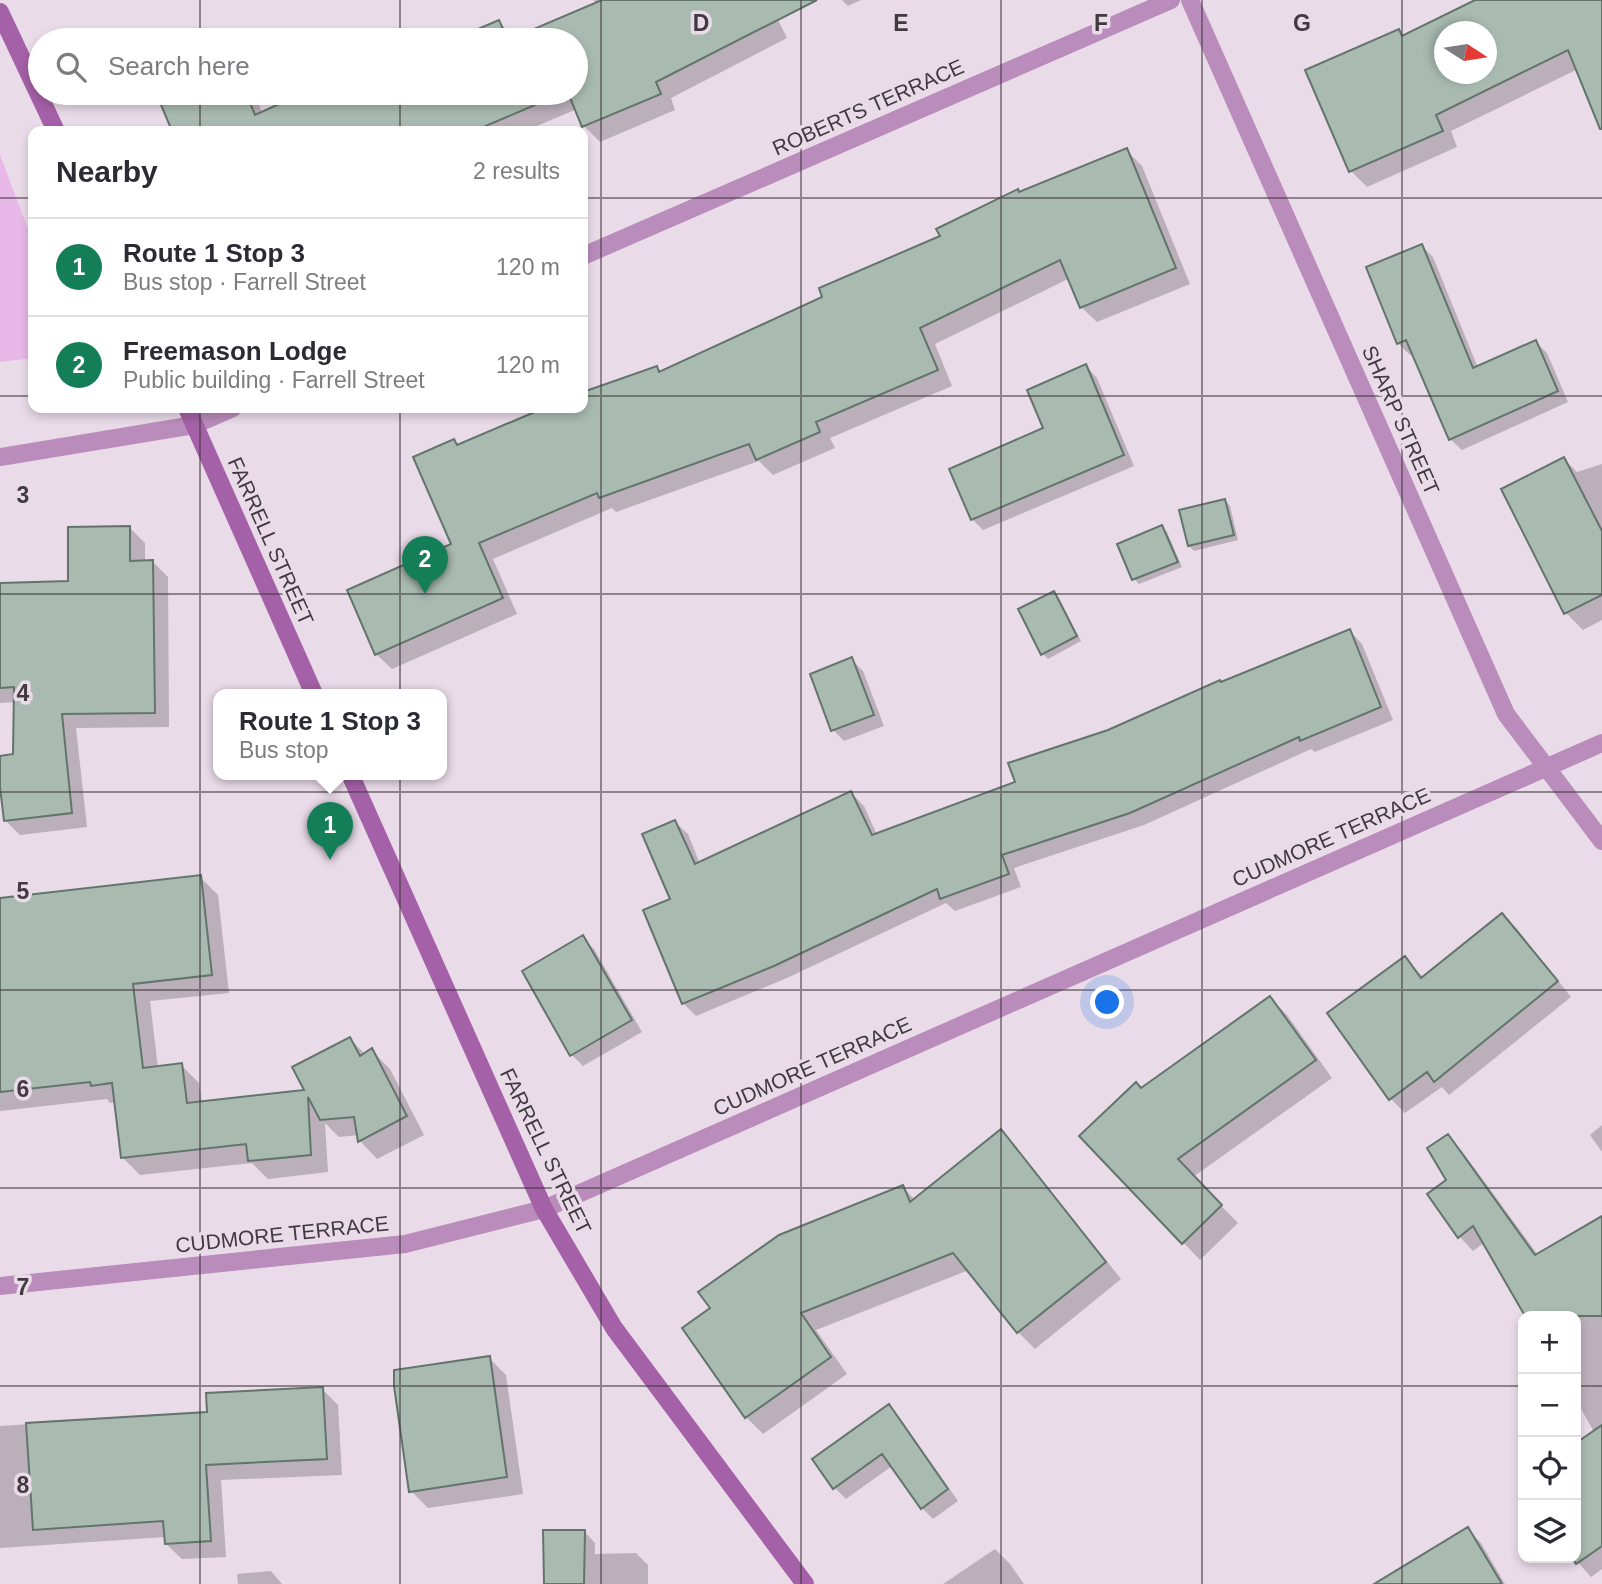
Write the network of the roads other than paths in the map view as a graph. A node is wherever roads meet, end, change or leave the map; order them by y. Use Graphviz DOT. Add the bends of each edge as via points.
graph roads {
  1 [pos="1171,0"];
  2 [pos="1190,0"];
  3 [pos="0,12"];
  4 [pos="28,72"];
  5 [pos="44,105"];
  6 [pos="54,126"];
  7 [pos="588,254"];
  8 [pos="189,413"];
  9 [pos="222,413"];
  10 [pos="194,425"];
  11 [pos="0,457"];
  12 [pos="312,689"];
  13 [pos="1602,743"];
  14 [pos="1546,767"];
  15 [pos="353,780"];
  16 [pos="1602,841"];
  17 [pos="544,1209"];
  18 [pos="0,1286"];
  19 [pos="806,1584"];
  1 -- 7 [label="street, ROBERTS TERRACE"];
  2 -- 14 [label="street, SHARP STREET" via="1506,714"];
  3 -- 4 [label="main road"];
  5 -- 6 [label="main road"];
  8 -- 10 [label="main road, FARRELL STREET"];
  9 -- 10 [label="street"];
  10 -- 11 [label="street"];
  10 -- 12 [label="main road, FARRELL STREET"];
  13 -- 14 [label="street, CUDMORE TERRACE"];
  14 -- 16 [label="street, SHARP STREET"];
  14 -- 17 [label="street, CUDMORE TERRACE"];
  15 -- 17 [label="main road, FARRELL STREET"];
  17 -- 18 [label="street, CUDMORE TERRACE" via="405,1244"];
  17 -- 19 [label="main road, FARRELL STREET" via="614,1328"];
}
